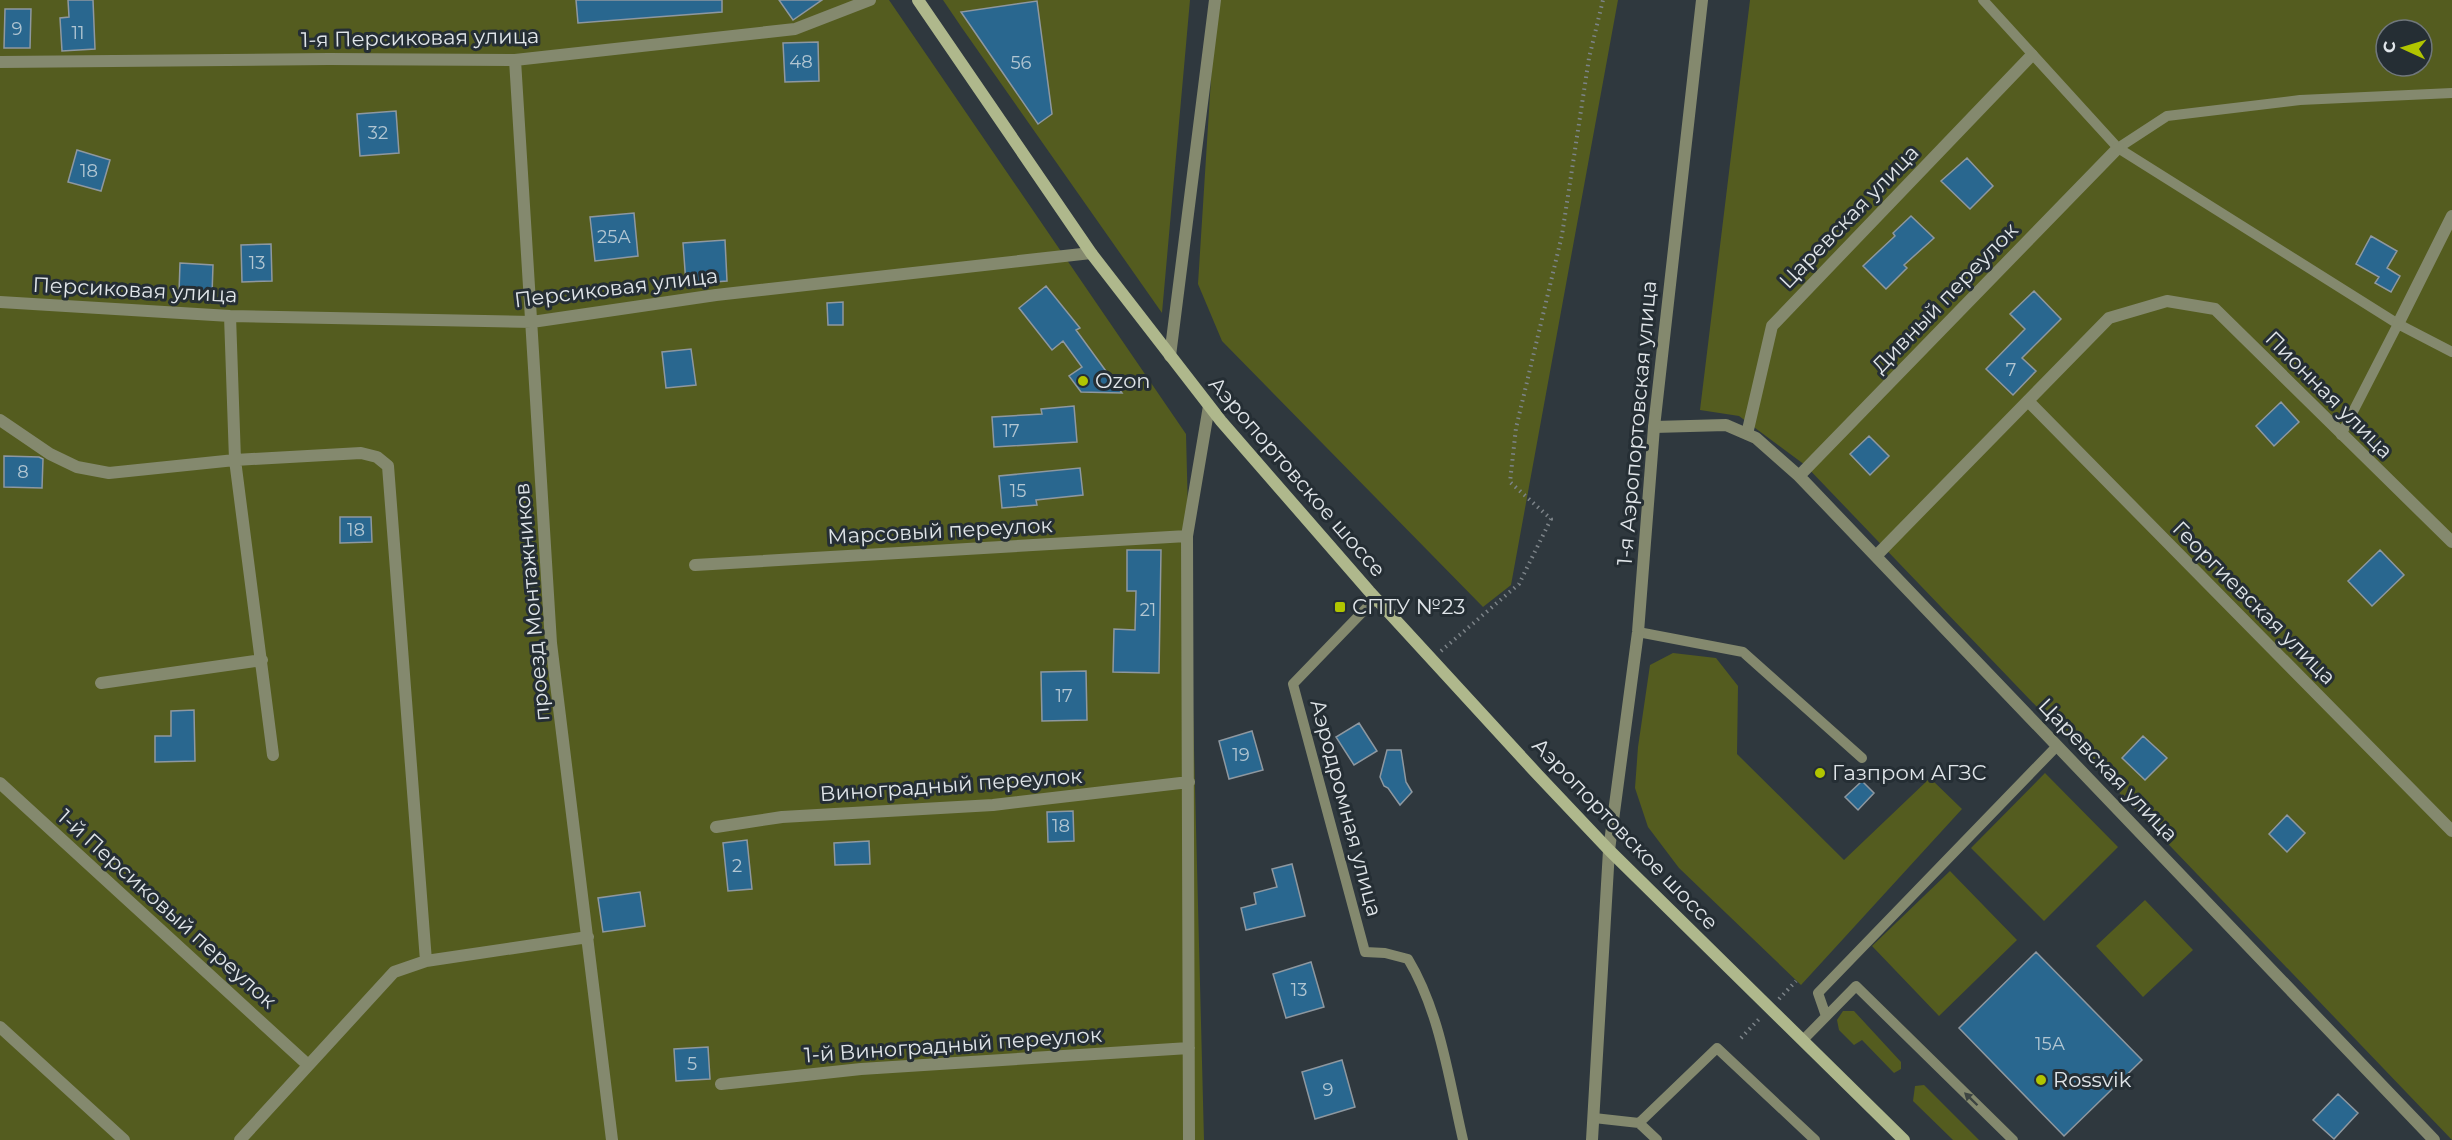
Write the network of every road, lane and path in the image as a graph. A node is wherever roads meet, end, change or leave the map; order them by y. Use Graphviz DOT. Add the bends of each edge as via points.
graph roads {
  1 [pos="870,0"];
  2 [pos="918,0"];
  3 [pos="1215,0"];
  4 [pos="1603,0"];
  5 [pos="1702,0"];
  6 [pos="1983,0"];
  7 [pos="2031,55"];
  8 [pos="515,60"];
  9 [pos="0,62"];
  10 [pos="2452,93"];
  11 [pos="2118,148"];
  12 [pos="2452,216"];
  13 [pos="1091,253"];
  14 [pos="0,302"];
  15 [pos="230,316"];
  16 [pos="532,321"];
  17 [pos="2398,324"];
  18 [pos="2452,352"];
  19 [pos="1170,356"];
  20 [pos="2029,402"];
  21 [pos="1209,406"];
  22 [pos="0,420"];
  23 [pos="1654,427"];
  24 [pos="1747,434"];
  25 [pos="2341,435"];
  26 [pos="235,460"];
  27 [pos="1799,476"];
  28 [pos="1186,536"];
  29 [pos="2452,542"];
  30 [pos="1876,556"];
  31 [pos="695,565"];
  32 [pos="1376,598"];
  33 [pos="1638,632"];
  34 [pos="1431,659"];
  35 [pos="262,660"];
  36 [pos="101,683"];
  37 [pos="2057,746"];
  38 [pos="273,755"];
  39 [pos="1862,758"];
  40 [pos="1189,782"];
  41 [pos="0,783"];
  42 [pos="716,827"];
  43 [pos="2452,831"];
  44 [pos="1610,850"];
  45 [pos="588,937"];
  46 [pos="426,961"];
  47 [pos="1827,1016"];
  48 [pos="0,1027"];
  49 [pos="1803,1041"];
  50 [pos="1189,1048"];
  51 [pos="308,1065"];
  52 [pos="721,1084"];
  53 [pos="1594,1118"];
  54 [pos="1639,1123"];
  55 [pos="1902,1139"];
  56 [pos="124,1140"];
  57 [pos="240,1140"];
  58 [pos="612,1140"];
  59 [pos="1189,1140"];
  60 [pos="1463,1140"];
  61 [pos="1592,1140"];
  62 [pos="1657,1140"];
  63 [pos="1815,1140"];
  64 [pos="2013,1140"];
  65 [pos="2434,1140"];
  1 -- 8 [label="street, 1-я Персиковая улица" via="795,29"];
  2 -- 13 [label="main road, Аэропортовское шоссе"];
  3 -- 19 [label="street"];
  4 -- 34 [label="path" via="1589,58 1562,235 1516,428 1510,482 1551,519 1519,584"];
  5 -- 23 [label="street, 1-я Аэропортовская улица"];
  6 -- 7 [label="lane"];
  7 -- 11 [label="lane"];
  7 -- 24 [label="street, Царевская улица" via="1772,326"];
  8 -- 9 [label="street, 1-я Персиковая улица"];
  8 -- 16 [label="street, проезд Монтажников"];
  10 -- 11 [label="lane" via="2300,100 2167,116"];
  11 -- 17 [label="lane"];
  11 -- 27 [label="street, Дивный переулок"];
  12 -- 17 [label="street"];
  13 -- 16 [label="street, Персиковая улица" via="716,295"];
  13 -- 19 [label="main road, Аэропортовское шоссе"];
  14 -- 15 [label="street, Персиковая улица"];
  15 -- 16 [label="street, Персиковая улица"];
  15 -- 26 [label="street"];
  16 -- 45 [label="street, проезд Монтажников" via="551,643"];
  17 -- 18 [label="lane"];
  17 -- 25 [label="lane"];
  19 -- 21 [label="main road, Аэропортовское шоссе"];
  20 -- 25 [label="street, Пионная улица" via="2109,318 2167,301 2215,309"];
  20 -- 30 [label="street"];
  20 -- 43 [label="street, Георгиевская улица"];
  21 -- 28 [label="street"];
  21 -- 32 [label="main road, Аэропортовское шоссе"];
  22 -- 26 [label="street" via="50,454 77,467 109,473"];
  23 -- 24 [label="street, Царевская улица" via="1726,425"];
  23 -- 33 [label="street, 1-я Аэропортовская улица"];
  24 -- 27 [label="street, Царевская улица"];
  25 -- 29 [label="street, Пионная улица"];
  26 -- 35 [label="street"];
  26 -- 46 [label="street" via="361,453 388,466"];
  27 -- 30 [label="street, Царевская улица"];
  28 -- 31 [label="street, Марсовый переулок"];
  28 -- 40 [label="street"];
  30 -- 37 [label="street, Царевская улица"];
  32 -- 34 [label="main road, Аэропортовское шоссе"];
  32 -- 60 [label="lane, Аэродромная улица" via="1293,684 1365,952 1408,959 1419,977"];
  33 -- 39 [label="lane" via="1743,652"];
  33 -- 44 [label="street, 1-я Аэропортовская улица"];
  34 -- 44 [label="main road, Аэропортовское шоссе"];
  35 -- 36 [label="street"];
  35 -- 38 [label="street"];
  37 -- 47 [label="lane" via="1818,993"];
  37 -- 65 [label="street, Царевская улица"];
  40 -- 42 [label="street, Виноградный переулок" via="993,805 782,817"];
  40 -- 50 [label="street"];
  41 -- 51 [label="street, 1-й Персиковый переулок"];
  44 -- 49 [label="main road, Аэропортовское шоссе"];
  44 -- 53 [label="street, 1-я Аэропортовская улица"];
  45 -- 46 [label="street"];
  45 -- 58 [label="street, проезд Монтажников"];
  46 -- 51 [label="street" via="394,972"];
  47 -- 49 [label="lane"];
  64 -- 47 [label="lane, one-way" via="1856,986"];
  48 -- 56 [label="street"];
  49 -- 55 [label="main road, Аэропортовское шоссе"];
  50 -- 52 [label="street, 1-й Виноградный переулок" via="861,1069"];
  50 -- 59 [label="street"];
  51 -- 57 [label="street"];
  53 -- 54 [label="lane"];
  53 -- 61 [label="street, 1-я Аэропортовская улица"];
  54 -- 62 [label="lane"];
  54 -- 63 [label="lane" via="1717,1047"];
}
